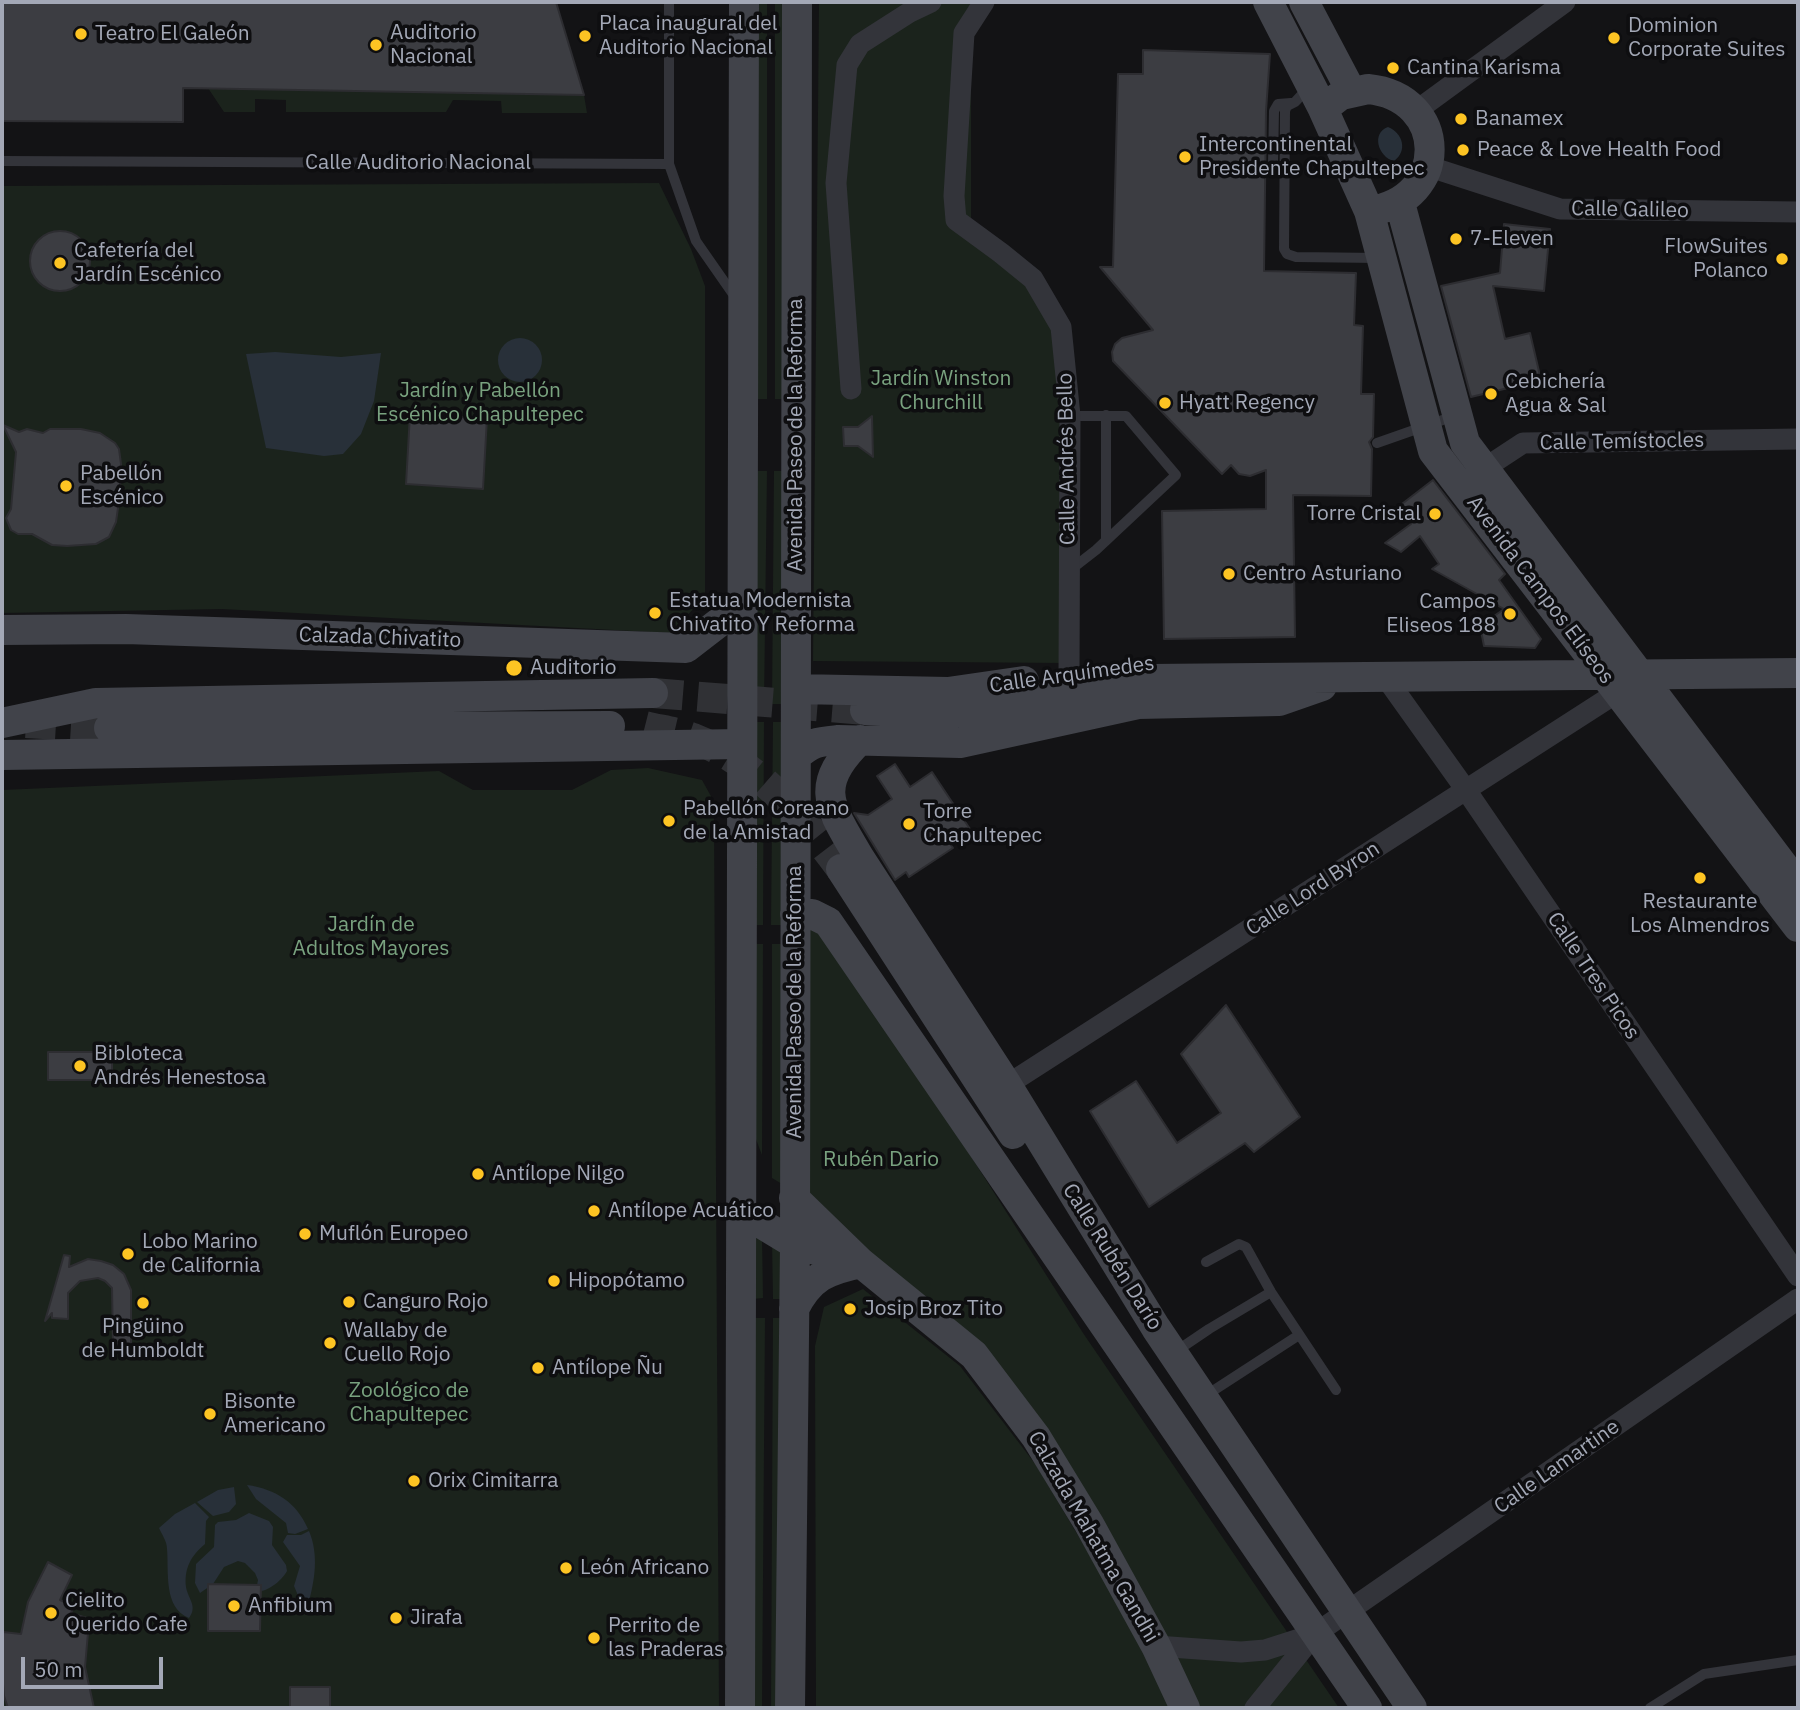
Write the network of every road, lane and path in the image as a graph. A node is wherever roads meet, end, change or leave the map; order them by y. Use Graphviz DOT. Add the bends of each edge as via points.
graph roads {
  1 [pos="669,2"];
  2 [pos="744,2"];
  3 [pos="797,2"];
  4 [pos="931,2"];
  5 [pos="984,2"];
  6 [pos="1268,2"];
  7 [pos="1304,2"];
  8 [pos="1565,2"];
  9 [pos="1351,91"];
  10 [pos="1308,99"];
  11 [pos="1416,111"];
  12 [pos="2,161"];
  13 [pos="669,164"];
  14 [pos="1273,164"];
  15 [pos="1427,166"];
  16 [pos="1400,203"];
  17 [pos="1369,211"];
  18 [pos="1798,212"];
  19 [pos="1382,258"];
  20 [pos="744,310"];
  21 [pos="851,389"];
  22 [pos="1106,415"];
  23 [pos="1457,415"];
  24 [pos="1070,416"];
  25 [pos="1426,425"];
  26 [pos="1798,439"];
  27 [pos="1377,443"];
  28 [pos="1485,468"];
  29 [pos="1462,489"];
  30 [pos="1106,540"];
  31 [pos="1067,573"];
  32 [pos="743,604"];
  33 [pos="2,630"];
  34 [pos="1798,673"];
  35 [pos="1069,675"];
  36 [pos="1345,678"];
  37 [pos="1386,678"];
  38 [pos="1622,682"];
  39 [pos="796,689"];
  40 [pos="653,693"];
  41 [pos="865,710"];
  42 [pos="2,723"];
  43 [pos="645,726"];
  44 [pos="110,727"];
  45 [pos="860,740"];
  46 [pos="742,744"];
  47 [pos="2,755"];
  48 [pos="796,756"];
  49 [pos="1466,790"];
  50 [pos="841,869"];
  51 [pos="1798,885"];
  52 [pos="795,914"];
  53 [pos="1798,927"];
  54 [pos="1007,1086"];
  55 [pos="794,1198"];
  56 [pos="742,1212"];
  57 [pos="795,1244"];
  58 [pos="1206,1262"];
  59 [pos="861,1263"];
  60 [pos="1798,1276"];
  61 [pos="1271,1292"];
  62 [pos="1798,1299"];
  63 [pos="794,1309"];
  64 [pos="1156,1328"];
  65 [pos="1300,1335"];
  66 [pos="1173,1353"];
  67 [pos="1336,1390"];
  68 [pos="1203,1398"];
  69 [pos="1348,1612"];
  70 [pos="1315,1634"];
  71 [pos="1156,1646"];
  72 [pos="1798,1660"];
  73 [pos="740,1708"];
  74 [pos="790,1708"];
  75 [pos="1185,1708"];
  76 [pos="1255,1708"];
  77 [pos="1367,1708"];
  78 [pos="1412,1708"];
  79 [pos="1650,1708"];
  1 -- 13 [label="lane"];
  2 -- 20 [label="street"];
  3 -- 39 [label="street, Avenida Paseo de la Reforma"];
  4 -- 21 [label="street" via="860,44 847,65 836,183"];
  5 -- 24 [label="street, Calle Andrés Bello" via="964,33 956,220 1033,279 1062,327"];
  6 -- 10 [label="street"];
  7 -- 9 [label="street"];
  8 -- 11 [label="street"];
  9 -- 10 [label="street"];
  9 -- 11 [label="street" via="1394,94"];
  10 -- 14 [label="lane" via="1278,104 1274,111"];
  10 -- 17 [label="street, Avenida Campos Elíseos"];
  10 -- 19 [label="lane" via="1285,111 1287,254"];
  11 -- 15 [label="street" via="1427,136"];
  12 -- 13 [label="lane, Calle Auditorio Nacional"];
  13 -- 20 [label="lane" via="696,241"];
  15 -- 16 [label="street" via="1416,188"];
  15 -- 18 [label="street, Calle Galileo" via="1560,209"];
  16 -- 17 [label="street"];
  16 -- 23 [label="street, Avenida Campos Elíseos"];
  17 -- 19 [label="street, Avenida Campos Elíseos"];
  19 -- 25 [label="street, Avenida Campos Elíseos"];
  20 -- 32 [label="street"];
  22 -- 24 [label="lane"];
  22 -- 30 [label="lane"];
  22 -- 30 [label="lane" via="1126,416 1176,475"];
  23 -- 25 [label="lane"];
  23 -- 28 [label="street, Avenida Campos Elíseos" via="1465,443"];
  24 -- 31 [label="street, Calle Andrés Bello"];
  25 -- 27 [label="lane"];
  25 -- 29 [label="street, Avenida Campos Elíseos" via="1433,451"];
  26 -- 28 [label="street, Calle Temístocles" via="1523,443"];
  28 -- 29 [label="street, Calle Temístocles"];
  28 -- 38 [label="street, Avenida Campos Elíseos"];
  29 -- 38 [label="street, Avenida Campos Elíseos"];
  30 -- 31 [label="lane"];
  31 -- 35 [label="street, Calle Andrés Bello"];
  32 -- 33 [label="street, Calzada Chivatito" via="686,648 126,628"];
  32 -- 46 [label="street"];
  34 -- 38 [label="street, Calle Arquímedes"];
  35 -- 36 [label="street, Calle Arquímedes" via="1190,659 1275,658"];
  35 -- 39 [label="street, Calle Arquímedes" via="948,692"];
  36 -- 37 [label="street, Calle Arquímedes"];
  36 -- 41 [label="street, Calle Arquímedes" via="1150,679 945,715"];
  36 -- 45 [label="street, Calle Arquímedes" via="1279,701 1138,704 960,743"];
  37 -- 38 [label="street, Calle Arquímedes"];
  37 -- 49 [label="street, Calle Tres Picos"];
  38 -- 49 [label="street, Calle Lord Byron"];
  38 -- 51 [label="street, Avenida Campos Elíseos"];
  38 -- 53 [label="street, Avenida Campos Elíseos"];
  39 -- 48 [label="street, Avenida Paseo de la Reforma"];
  40 -- 42 [label="street" via="96,703"];
  43 -- 44 [label="street"];
  45 -- 48 [label="street, Calle Arquímedes" via="812,743"];
  45 -- 54 [label="street, Calle Rubén Darío" via="843,756 831,777 829,796 839,823"];
  46 -- 47 [label="street"];
  46 -- 56 [label="street"];
  48 -- 52 [label="street, Avenida Paseo de la Reforma"];
  49 -- 54 [label="street, Calle Lord Byron"];
  49 -- 60 [label="street, Calle Tres Picos"];
  50 -- 64 [label="street" via="1087,1245"];
  52 -- 55 [label="street, Avenida Paseo de la Reforma"];
  52 -- 70 [label="street, Calle Rubén Darío" via="812,914 828,922"];
  54 -- 64 [label="street, Calle Rubén Darío"];
  55 -- 57 [label="street, Avenida Paseo de la Reforma"];
  55 -- 59 [label="street, Calzada Mahatma Gandhi"];
  56 -- 57 [label="street, Calzada Mahatma Gandhi"];
  56 -- 73 [label="street"];
  57 -- 59 [label="street, Calzada Mahatma Gandhi"];
  57 -- 63 [label="street, Avenida Paseo de la Reforma"];
  58 -- 61 [label="lane" via="1240,1244"];
  59 -- 63 [label="street" via="818,1277 803,1290"];
  59 -- 71 [label="street, Calzada Mahatma Gandhi" via="982,1366 1036,1437"];
  61 -- 65 [label="lane"];
  61 -- 66 [label="lane"];
  62 -- 69 [label="street, Calle Lamartine"];
  63 -- 74 [label="street, Avenida Paseo de la Reforma"];
  64 -- 66 [label="street, Calle Rubén Darío"];
  65 -- 67 [label="lane"];
  65 -- 68 [label="lane"];
  66 -- 68 [label="street, Calle Rubén Darío"];
  68 -- 69 [label="street, Calle Rubén Darío"];
  69 -- 70 [label="street, Calle Lamartine"];
  69 -- 78 [label="street, Calle Rubén Darío"];
  70 -- 71 [label="street, Calle Lamartine" via="1265,1650 1241,1652"];
  70 -- 76 [label="street, Calle Lamartine"];
  70 -- 77 [label="street, Calle Rubén Darío"];
  71 -- 75 [label="street, Calzada Mahatma Gandhi"];
  72 -- 79 [label="lane" via="1703,1674"];
}
